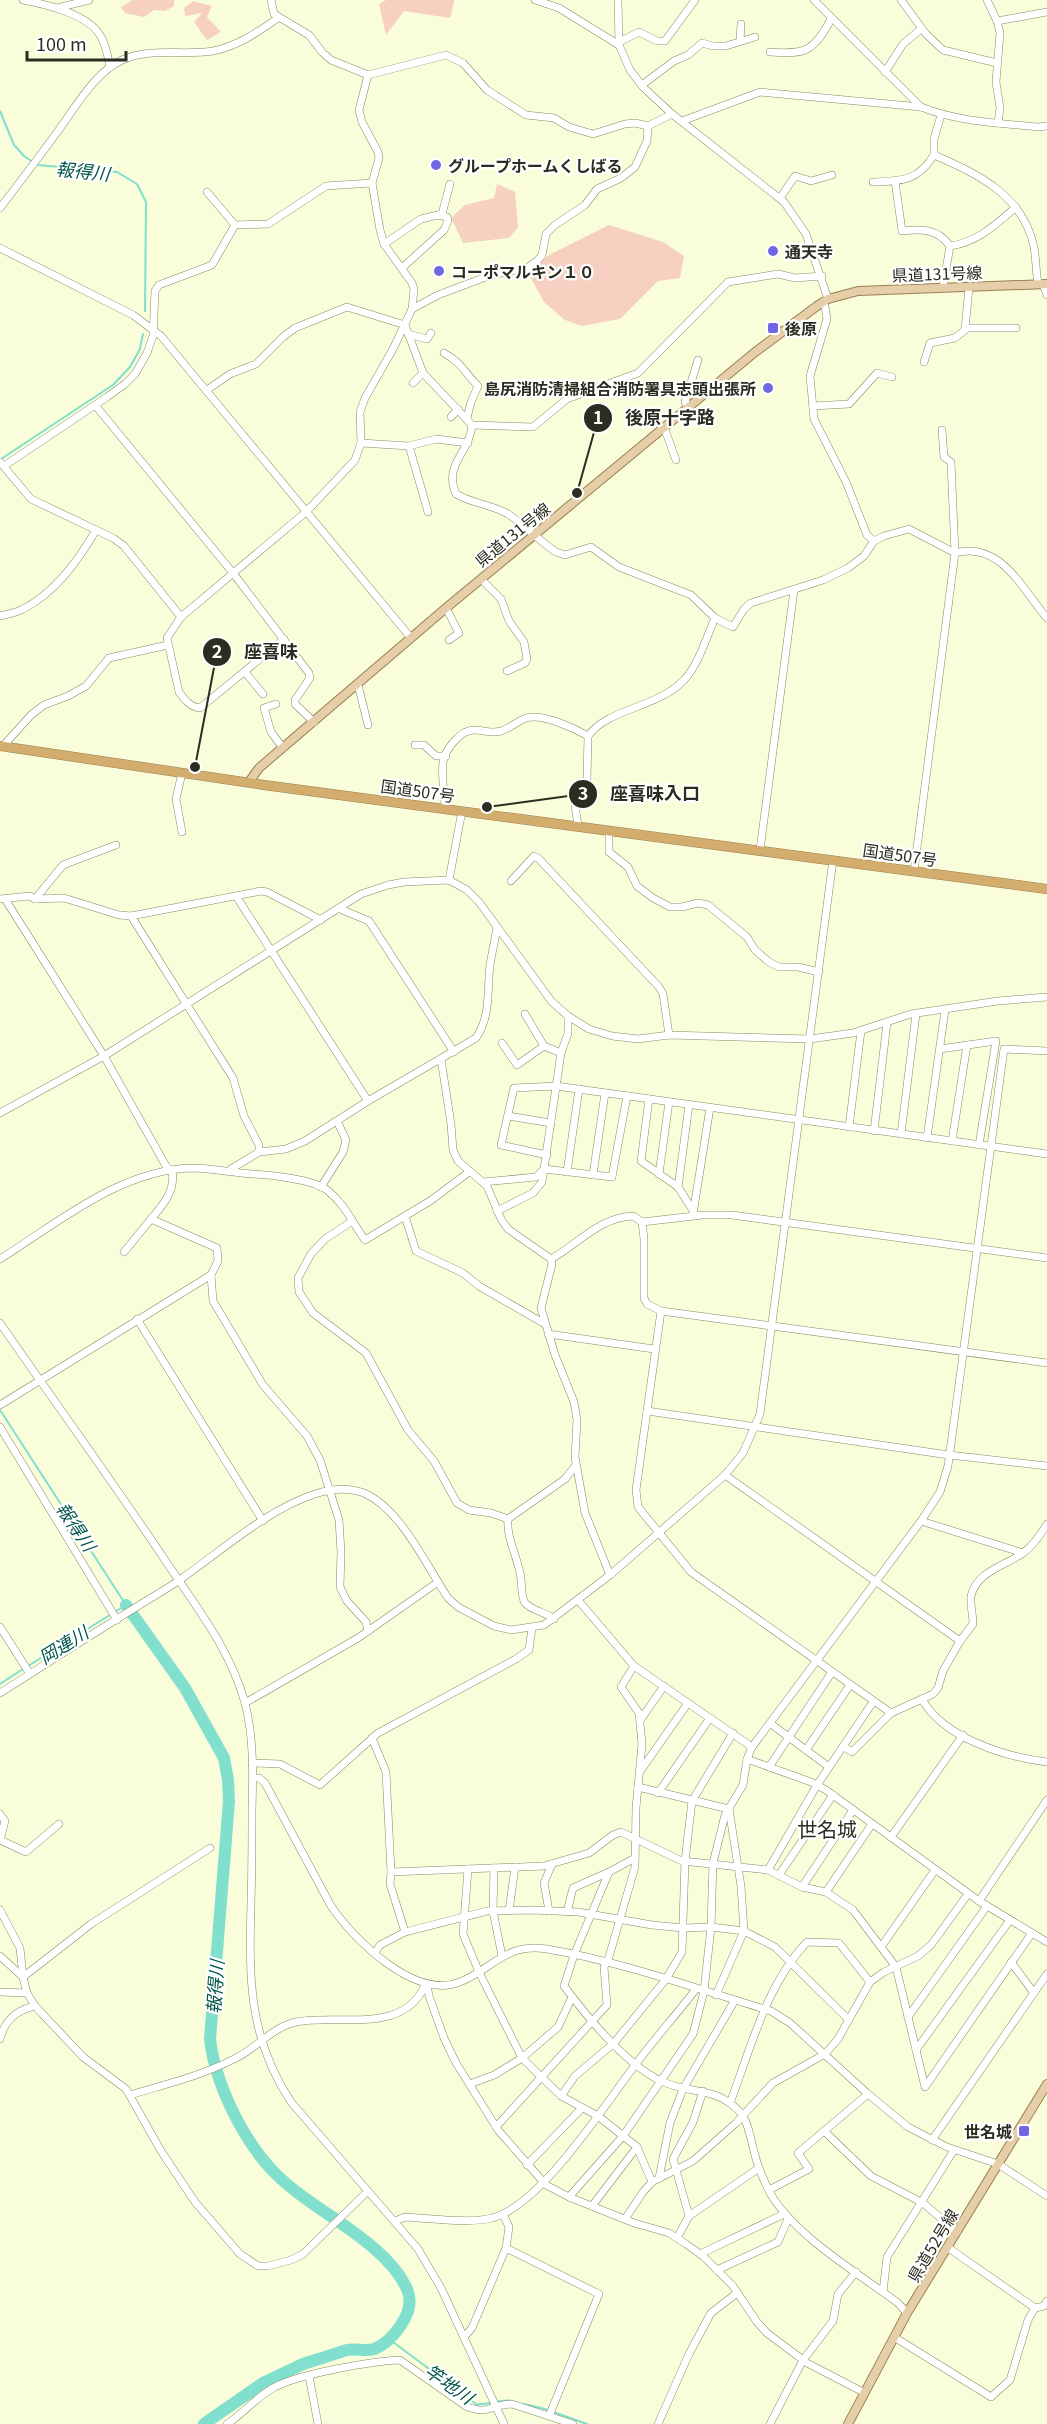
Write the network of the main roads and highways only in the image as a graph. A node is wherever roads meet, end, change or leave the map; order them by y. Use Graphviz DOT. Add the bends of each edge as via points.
graph roads {
  1 [pos="1043,284"];
  2 [pos="2,746"];
  3 [pos="249,783"];
  4 [pos="1047,889"];
  5 [pos="1047,2084"];
  6 [pos="848,2424"];
  1 -- 3 [label="main road, 県道131号線" via="858,291 826,300 689,406 446,608 254,772"];
  2 -- 3 [label="highway, 国道507号"];
  3 -- 4 [label="highway, 国道507号"];
  5 -- 6 [label="main road, 県道52号線" via="908,2313"];
}
